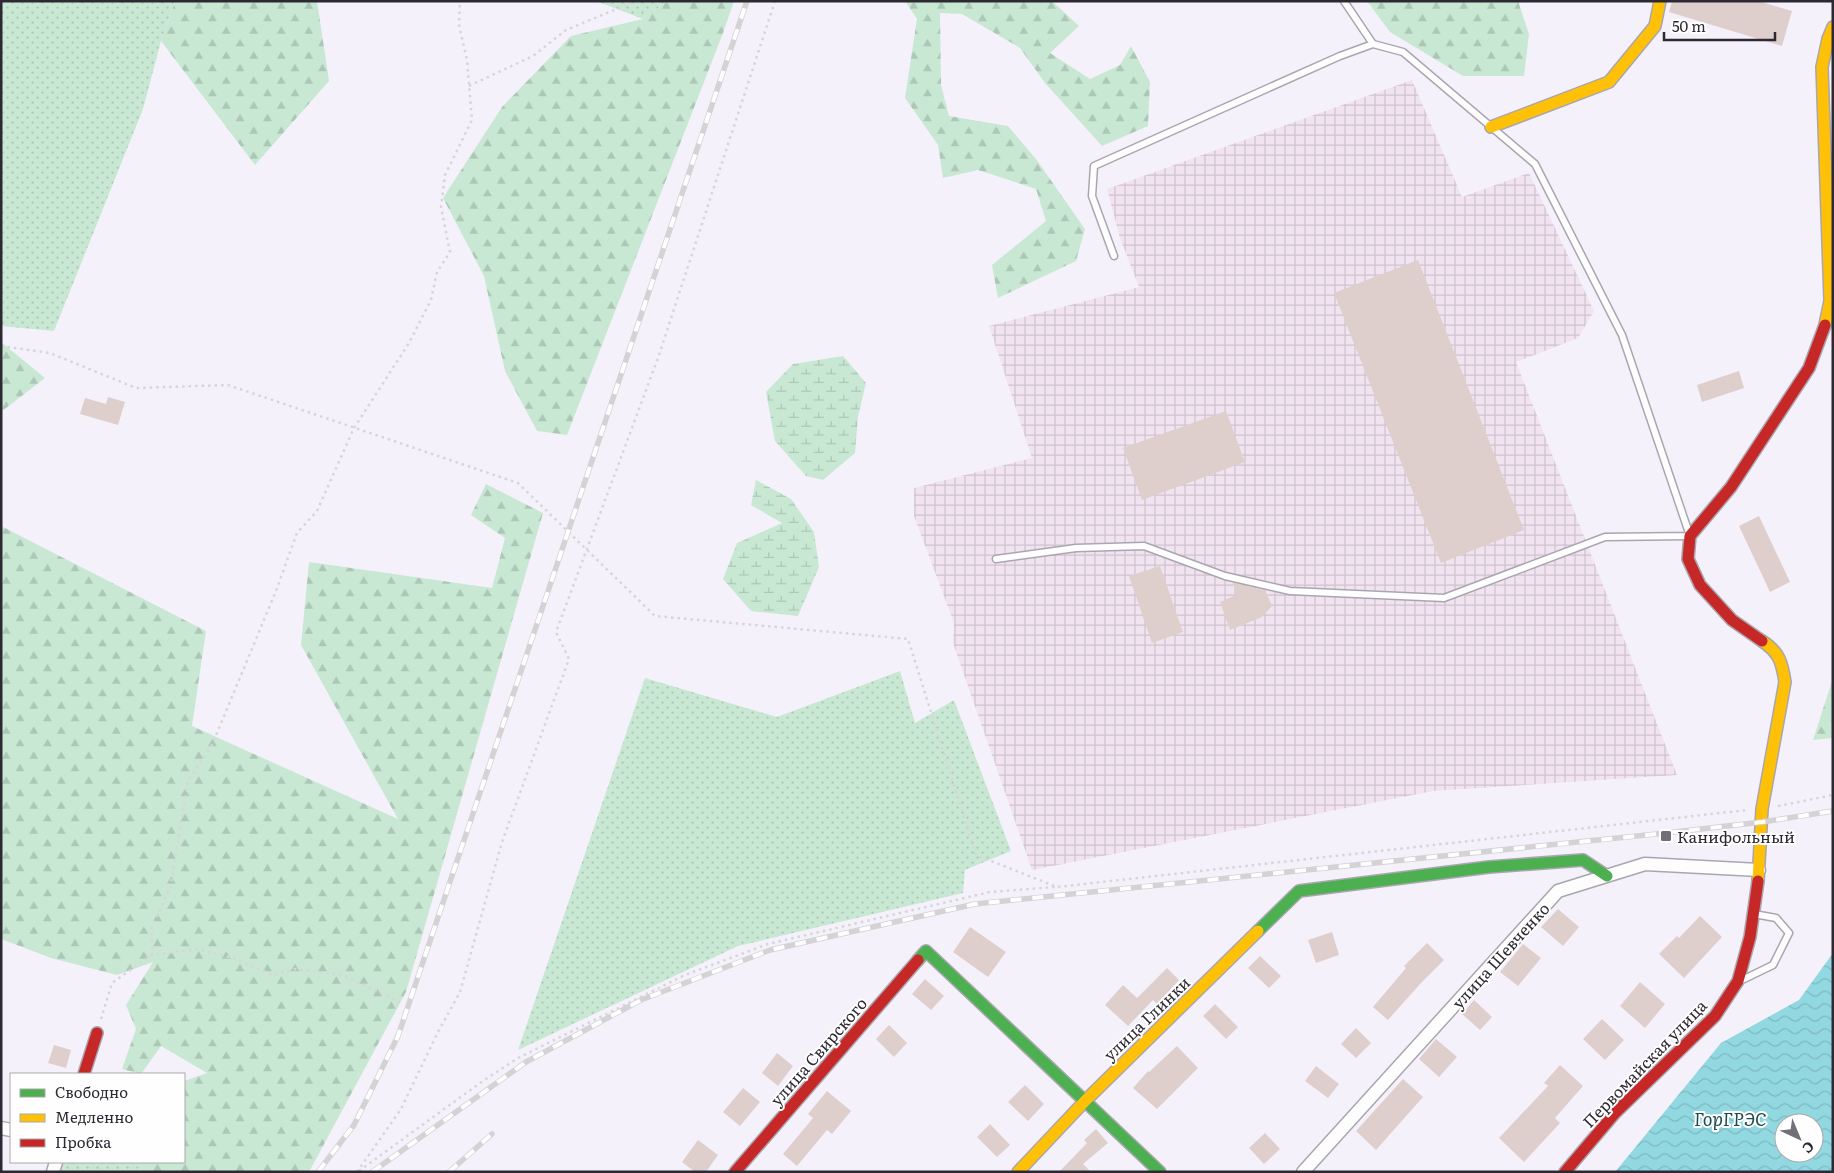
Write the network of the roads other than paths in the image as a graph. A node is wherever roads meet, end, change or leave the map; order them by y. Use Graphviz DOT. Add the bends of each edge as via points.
graph roads {
  1 [pos="1344,1"];
  2 [pos="1660,1"];
  3 [pos="1833,27"];
  4 [pos="1373,44"];
  5 [pos="1491,127"];
  6 [pos="1114,256"];
  7 [pos="1690,536"];
  8 [pos="996,559"];
  9 [pos="1760,870"];
  10 [pos="1607,876"];
  11 [pos="1754,914"];
  12 [pos="1738,981"];
  13 [pos="97,1033"];
  14 [pos="84,1073"];
  15 [pos="1085,1101"];
  16 [pos="735,1172"];
  17 [pos="1018,1172"];
  18 [pos="1160,1172"];
  19 [pos="1303,1172"];
  20 [pos="1565,1172"];
  1 -- 4 [label="lane"];
  2 -- 5 [label="street" via="1655,26 1609,82"];
  3 -- 7 [label="street" via="1822,67 1830,301 1824,331 1808,368 1737,479"];
  4 -- 5 [label="lane" via="1403,52"];
  4 -- 6 [label="lane" via="1094,166 1092,196"];
  5 -- 7 [label="lane" via="1535,164 1622,335"];
  7 -- 8 [label="lane" via="1605,537 1444,598 1290,592 1225,576 1144,546 1076,548"];
  7 -- 9 [label="street, Первомайская улица" via="1688,559 1700,586 1732,620 1773,648 1782,663 1785,682 1762,809"];
  9 -- 10 [label="street, улица Шевченко" via="1645,864"];
  9 -- 11 [label="street, Первомайская улица"];
  10 -- 15 [label="street, улица Глинки" via="1583,860 1489,867 1299,891"];
  10 -- 19 [label="street, улица Шевченко" via="1558,891"];
  11 -- 12 [label="street, Первомайская улица"];
  11 -- 12 [label="lane" via="1776,918 1790,933 1773,965"];
  12 -- 20 [label="street, Первомайская улица" via="1715,1016 1615,1114"];
  13 -- 14 [label="street"];
  15 -- 16 [label="street, улица Свирского" via="926,951"];
  15 -- 17 [label="street, улица Глинки"];
  15 -- 18 [label="street"];
}
